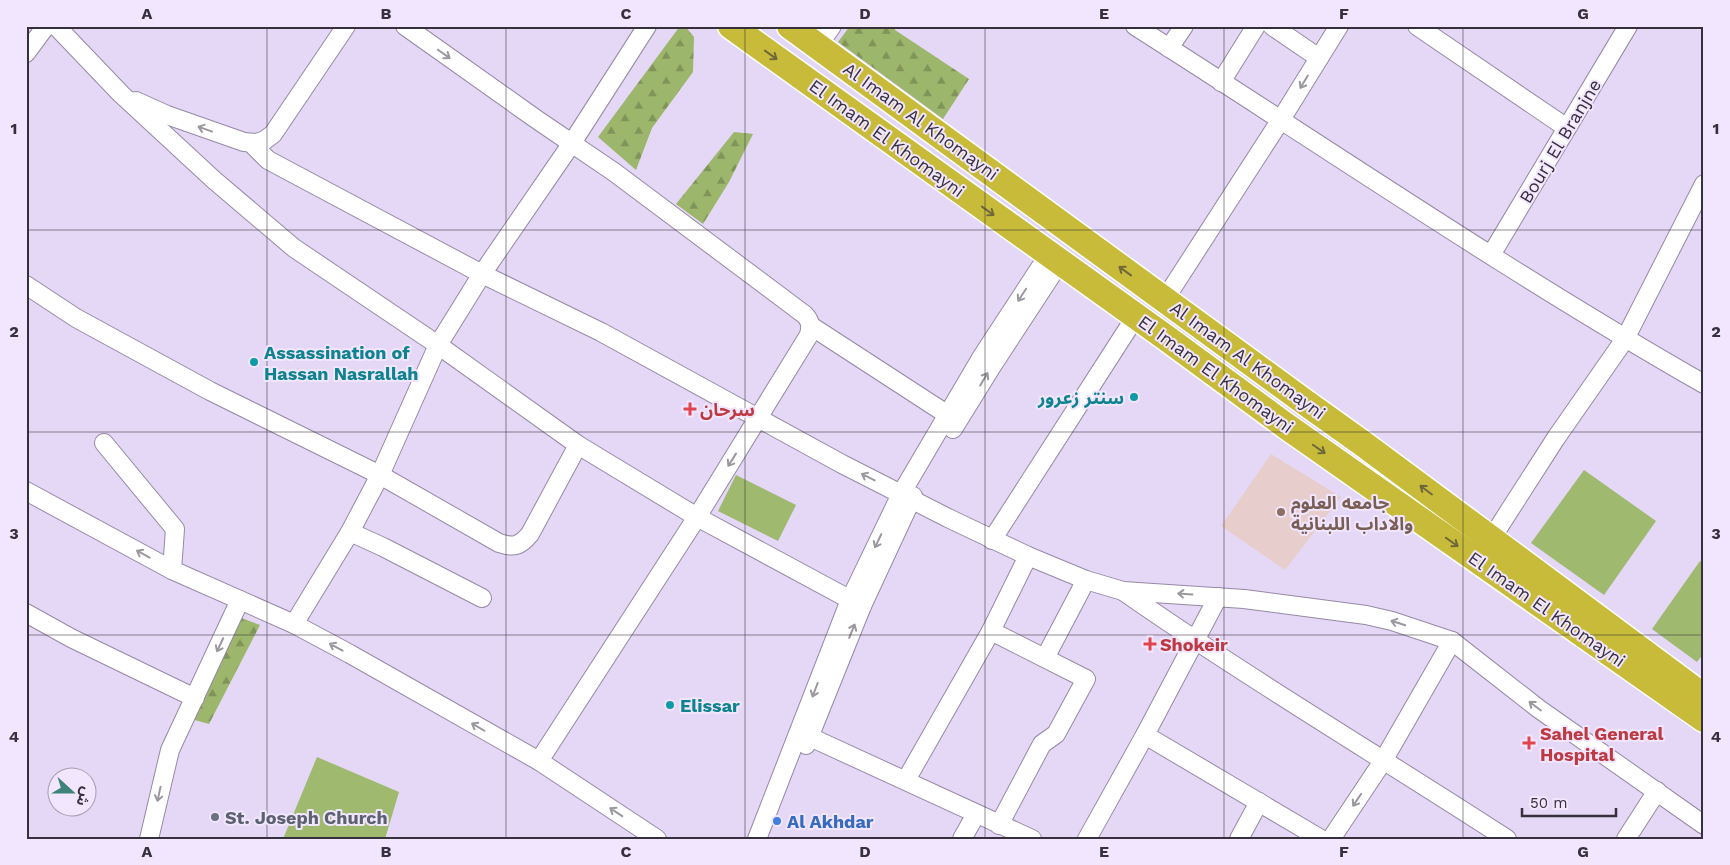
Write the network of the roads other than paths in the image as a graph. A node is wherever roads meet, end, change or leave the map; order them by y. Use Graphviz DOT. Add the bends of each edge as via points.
graph roads {
  1 [pos="46,26"];
  2 [pos="56,26"];
  3 [pos="346,26"];
  4 [pos="405,26"];
  5 [pos="647,26"];
  6 [pos="731,26"];
  7 [pos="790,26"];
  8 [pos="1135,26"];
  9 [pos="1184,26"];
  10 [pos="1256,26"];
  11 [pos="1272,26"];
  12 [pos="1339,26"];
  13 [pos="1417,26"];
  14 [pos="1628,26"];
  15 [pos="825,36"];
  16 [pos="1169,48"];
  17 [pos="26,53"];
  18 [pos="1318,58"];
  19 [pos="1221,82"];
  20 [pos="868,83"];
  21 [pos="121,94"];
  22 [pos="848,110"];
  23 [pos="1280,121"];
  24 [pos="1567,128"];
  25 [pos="252,143"];
  26 [pos="572,143"];
  27 [pos="1704,184"];
  28 [pos="1491,255"];
  29 [pos="1055,258"];
  30 [pos="482,274"];
  31 [pos="26,285"];
  32 [pos="1165,299"];
  33 [pos="1136,316"];
  34 [pos="811,326"];
  35 [pos="1625,339"];
  36 [pos="438,345"];
  37 [pos="1704,384"];
  38 [pos="1306,403"];
  39 [pos="948,415"];
  40 [pos="758,418"];
  41 [pos="1286,426"];
  42 [pos="104,443"];
  43 [pos="578,445"];
  44 [pos="380,475"];
  45 [pos="26,491"];
  46 [pos="906,497"];
  47 [pos="697,517"];
  48 [pos="1465,520"];
  49 [pos="350,532"];
  50 [pos="1495,533"];
  51 [pos="992,540"];
  52 [pos="1028,556"];
  53 [pos="172,570"];
  54 [pos="1494,572"];
  55 [pos="1086,580"];
  56 [pos="1123,591"];
  57 [pos="1218,597"];
  58 [pos="482,598"];
  59 [pos="240,600"];
  60 [pos="856,603"];
  61 [pos="26,612"];
  62 [pos="294,624"];
  63 [pos="991,632"];
  64 [pos="1195,641"];
  65 [pos="1452,641"];
  66 [pos="1045,658"];
  67 [pos="1704,680"];
  68 [pos="1704,697"];
  69 [pos="195,698"];
  70 [pos="1704,719"];
  71 [pos="1704,734"];
  72 [pos="1145,735"];
  73 [pos="810,737"];
  74 [pos="539,761"];
  75 [pos="1384,761"];
  76 [pos="906,780"];
  77 [pos="1657,791"];
  78 [pos="1259,802"];
  79 [pos="976,814"];
  80 [pos="1000,824"];
  81 [pos="1704,825"];
  82 [pos="150,839"];
  83 [pos="657,839"];
  84 [pos="757,839"];
  85 [pos="769,839"];
  86 [pos="962,839"];
  87 [pos="1032,839"];
  88 [pos="1086,839"];
  89 [pos="1239,839"];
  90 [pos="1321,839"];
  91 [pos="1331,839"];
  92 [pos="1508,839"];
  93 [pos="1626,839"];
  1 -- 17 [label="street"];
  2 -- 21 [label="street"];
  3 -- 25 [label="street" via="273,134"];
  4 -- 26 [label="street, one-way"];
  5 -- 26 [label="street"];
  6 -- 22 [label="highway, El Imam El Khomayni, one-way"];
  7 -- 15 [label="highway, Al Imam Al Khomayni"];
  8 -- 16 [label="street"];
  9 -- 16 [label="street"];
  10 -- 19 [label="street"];
  11 -- 18 [label="street"];
  12 -- 18 [label="street"];
  13 -- 24 [label="street"];
  14 -- 24 [label="street, Bourj El Branjne"];
  15 -- 20 [label="highway, Al Imam Al Khomayni"];
  16 -- 19 [label="street"];
  18 -- 23 [label="street, one-way"];
  19 -- 23 [label="street"];
  20 -- 22 [label="highway"];
  32 -- 20 [label="highway, Al Imam Al Khomayni, one-way"];
  25 -- 21 [label="street, one-way" via="168,115"];
  21 -- 36 [label="street" via="294,248"];
  22 -- 29 [label="highway, El Imam El Khomayni, one-way"];
  23 -- 28 [label="street"];
  23 -- 32 [label="street"];
  24 -- 28 [label="street, Bourj El Branjne"];
  25 -- 30 [label="street" via="268,160"];
  26 -- 30 [label="street"];
  26 -- 34 [label="street" via="805,315"];
  27 -- 35 [label="street"];
  28 -- 35 [label="street"];
  29 -- 33 [label="highway, El Imam El Khomayni"];
  29 -- 39 [label="street, one-way" via="981,358"];
  46 -- 29 [label="street, one-way" via="992,366"];
  30 -- 36 [label="street"];
  30 -- 40 [label="street" via="601,332"];
  31 -- 44 [label="street" via="76,318 210,391"];
  32 -- 38 [label="highway, Al Imam Al Khomayni"];
  33 -- 41 [label="highway, El Imam El Khomayni"];
  33 -- 51 [label="street"];
  34 -- 39 [label="street"];
  34 -- 40 [label="street"];
  35 -- 37 [label="street"];
  35 -- 50 [label="street"];
  36 -- 43 [label="street"];
  36 -- 44 [label="street"];
  38 -- 41 [label="highway"];
  48 -- 38 [label="highway, Al Imam Al Khomayni, one-way"];
  39 -- 46 [label="street"];
  46 -- 40 [label="street, one-way"];
  40 -- 47 [label="street, one-way"];
  41 -- 54 [label="highway, El Imam El Khomayni, one-way"];
  42 -- 53 [label="street" via="175,529"];
  43 -- 44 [label="street" via="530,534 518,546 499,543"];
  43 -- 47 [label="street"];
  44 -- 49 [label="street"];
  53 -- 45 [label="street, one-way"];
  46 -- 51 [label="street"];
  46 -- 60 [label="street"];
  47 -- 60 [label="street"];
  47 -- 74 [label="street"];
  48 -- 50 [label="highway"];
  48 -- 68 [label="highway, Al Imam Al Khomayni"];
  49 -- 58 [label="street"];
  49 -- 62 [label="street"];
  50 -- 67 [label="highway" via="1575,586"];
  51 -- 52 [label="street"];
  52 -- 55 [label="street"];
  52 -- 63 [label="street"];
  53 -- 59 [label="street"];
  54 -- 70 [label="highway, El Imam El Khomayni"];
  54 -- 71 [label="highway" via="1507,590 1532,612"];
  55 -- 56 [label="street"];
  55 -- 66 [label="street"];
  57 -- 56 [label="street, one-way"];
  56 -- 64 [label="street"];
  57 -- 64 [label="street"];
  65 -- 57 [label="street, one-way" via="1366,615"];
  59 -- 62 [label="street"];
  59 -- 69 [label="street, one-way"];
  73 -- 60 [label="street, one-way"];
  60 -- 84 [label="street, one-way"];
  61 -- 69 [label="street" via="71,638"];
  74 -- 62 [label="street, one-way"];
  63 -- 66 [label="street"];
  63 -- 76 [label="street"];
  64 -- 72 [label="street"];
  64 -- 75 [label="street"];
  65 -- 75 [label="street"];
  77 -- 65 [label="street, one-way" via="1539,709"];
  66 -- 80 [label="street" via="1086,679 1056,734 1042,744"];
  69 -- 82 [label="street, one-way" via="170,750"];
  72 -- 78 [label="street"];
  72 -- 88 [label="street"];
  73 -- 76 [label="street"];
  73 -- 85 [label="street"];
  83 -- 74 [label="street, one-way"];
  75 -- 91 [label="street, one-way"];
  75 -- 92 [label="street"];
  76 -- 79 [label="street"];
  77 -- 81 [label="street"];
  77 -- 93 [label="street"];
  78 -- 89 [label="street"];
  78 -- 90 [label="street"];
  79 -- 80 [label="street"];
  79 -- 86 [label="street"];
  80 -- 87 [label="street"];
}
